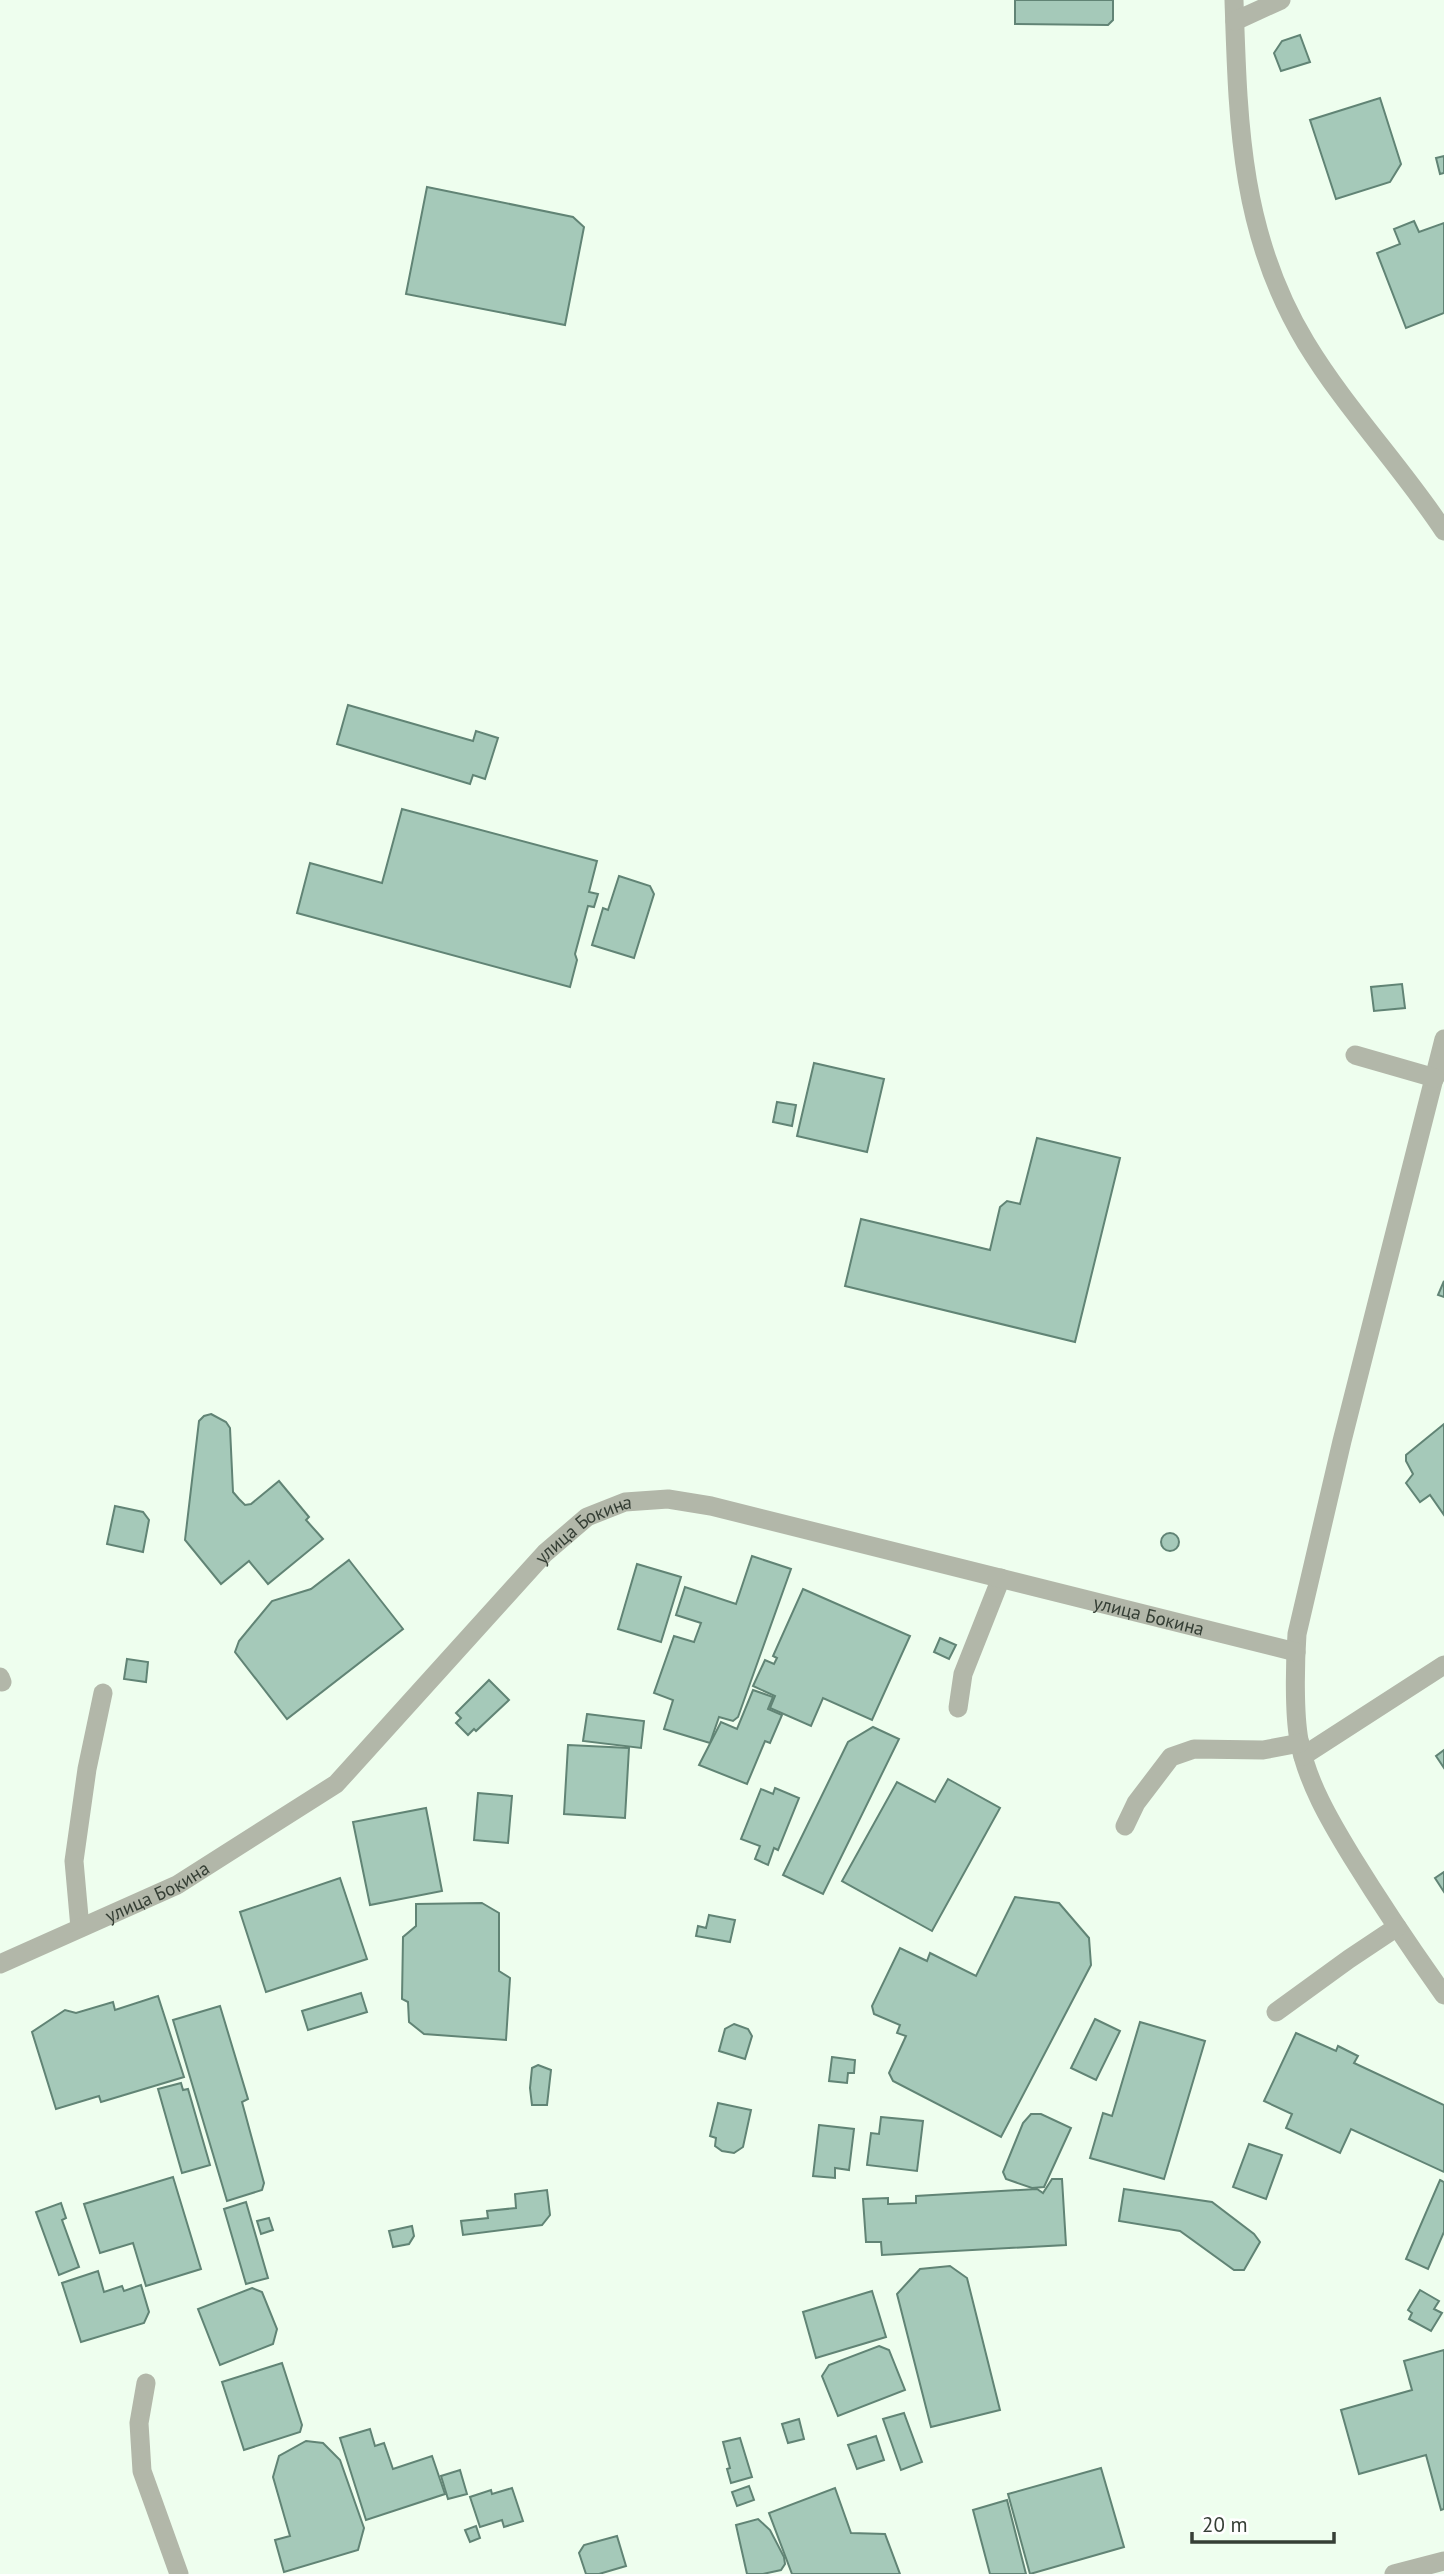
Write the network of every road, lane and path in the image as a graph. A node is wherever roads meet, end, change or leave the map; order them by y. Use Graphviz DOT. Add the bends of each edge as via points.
graph roads {
  1 [pos="1234,0"];
  2 [pos="1280,0"];
  3 [pos="1235,21"];
  4 [pos="1444,531"];
  5 [pos="1444,1039"];
  6 [pos="1355,1055"];
  7 [pos="1434,1078"];
  8 [pos="1001,1578"];
  9 [pos="1296,1652"];
  10 [pos="1444,1665"];
  11 [pos="103,1693"];
  12 [pos="958,1708"];
  13 [pos="1301,1749"];
  14 [pos="1125,1826"];
  15 [pos="1397,1927"];
  16 [pos="80,1928"];
  17 [pos="0,1964"];
  18 [pos="1444,1995"];
  19 [pos="1276,2012"];
  20 [pos="146,2383"];
  21 [pos="1444,2561"];
  22 [pos="179,2574"];
  23 [pos="1394,2574"];
  1 -- 3 [label="street"];
  2 -- 3 [label="street"];
  3 -- 4 [label="street" via="1244,170 1279,294 1307,344"];
  5 -- 7 [label="street"];
  6 -- 7 [label="street"];
  7 -- 9 [label="street" via="1342,1441"];
  8 -- 9 [label="street, улица Бокина"];
  8 -- 12 [label="street" via="963,1674"];
  8 -- 16 [label="street, улица Бокина" via="711,1506 668,1499 625,1502 587,1517 545,1553 336,1784 177,1885"];
  9 -- 13 [label="street"];
  10 -- 13 [label="street"];
  11 -- 16 [label="street" via="74,1861"];
  13 -- 14 [label="street" via="1194,1749 1171,1756"];
  13 -- 15 [label="street" via="1326,1815"];
  15 -- 18 [label="street"];
  15 -- 19 [label="street"];
  16 -- 17 [label="street, улица Бокина"];
  20 -- 22 [label="street" via="139,2423 142,2471"];
  21 -- 23 [label="street"];
}
